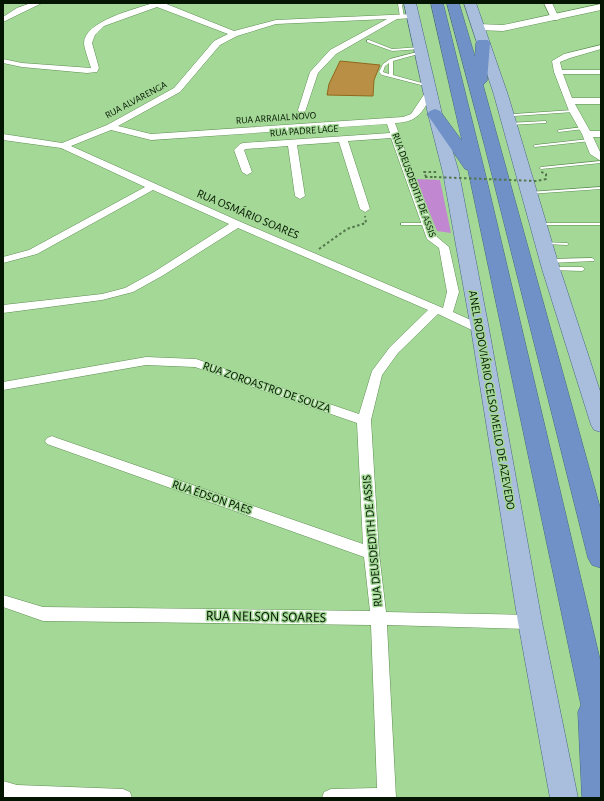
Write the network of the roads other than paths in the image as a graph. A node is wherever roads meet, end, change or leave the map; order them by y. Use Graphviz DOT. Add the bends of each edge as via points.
graph roads {
  1 [pos="38,3"];
  2 [pos="403,3"];
  3 [pos="437,3"];
  4 [pos="453,3"];
  5 [pos="470,3"];
  6 [pos="548,3"];
  7 [pos="158,4"];
  8 [pos="601,7"];
  9 [pos="601,12"];
  10 [pos="406,13"];
  11 [pos="555,18"];
  12 [pos="359,19"];
  13 [pos="3,20"];
  14 [pos="478,27"];
  15 [pos="373,30"];
  16 [pos="234,34"];
  17 [pos="489,40"];
  18 [pos="368,41"];
  19 [pos="601,47"];
  20 [pos="421,50"];
  21 [pos="391,60"];
  22 [pos="3,61"];
  23 [pos="558,72"];
  24 [pos="601,72"];
  25 [pos="391,76"];
  26 [pos="430,89"];
  27 [pos="479,98"];
  28 [pos="569,101"];
  29 [pos="601,101"];
  30 [pos="302,110"];
  31 [pos="573,111"];
  32 [pos="435,114"];
  33 [pos="512,119"];
  34 [pos="390,121"];
  35 [pos="545,122"];
  36 [pos="110,127"];
  37 [pos="559,131"];
  38 [pos="586,134"];
  39 [pos="601,134"];
  40 [pos="396,135"];
  41 [pos="3,137"];
  42 [pos="343,139"];
  43 [pos="292,143"];
  44 [pos="63,146"];
  45 [pos="535,146"];
  46 [pos="601,158"];
  47 [pos="601,162"];
  48 [pos="540,169"];
  49 [pos="246,172"];
  50 [pos="478,177"];
  51 [pos="152,187"];
  52 [pos="601,188"];
  53 [pos="529,193"];
  54 [pos="300,196"];
  55 [pos="365,209"];
  56 [pos="237,224"];
  57 [pos="403,224"];
  58 [pos="428,224"];
  59 [pos="538,224"];
  60 [pos="600,224"];
  61 [pos="543,243"];
  62 [pos="567,244"];
  63 [pos="3,260"];
  64 [pos="592,260"];
  65 [pos="550,265"];
  66 [pos="582,269"];
  67 [pos="3,309"];
  68 [pos="441,311"];
  69 [pos="480,329"];
  70 [pos="3,386"];
  71 [pos="364,420"];
  72 [pos="601,425"];
  73 [pos="52,441"];
  74 [pos="371,553"];
  75 [pos="601,558"];
  76 [pos="3,601"];
  77 [pos="379,618"];
  78 [pos="530,622"];
  79 [pos="592,693"];
  80 [pos="601,727"];
  81 [pos="3,790"];
  82 [pos="123,798"];
  83 [pos="331,798"];
  84 [pos="387,798"];
  85 [pos="564,798"];
  86 [pos="598,798"];
  1 -- 13 [label="street"];
  2 -- 10 [label="lane" via="400,4 400,9"];
  3 -- 50 [label="highway"];
  4 -- 27 [label="highway"];
  5 -- 14 [label="main road"];
  6 -- 11 [label="street"];
  7 -- 16 [label="street"];
  7 -- 22 [label="street" via="101,24 91,34 88,43 94,70 22,65"];
  8 -- 11 [label="street"];
  9 -- 17 [label="street"];
  10 -- 12 [label="street, RUA ALVARENGA"];
  10 -- 15 [label="street"];
  10 -- 20 [label="main road, ANEL RODOVIÁRIO CELSO MELLO DE AZEVEDO"];
  11 -- 14 [label="street" via="503,28"];
  12 -- 15 [label="street"];
  12 -- 16 [label="street, RUA ALVARENGA" via="276,22"];
  14 -- 17 [label="main road"];
  15 -- 30 [label="street" via="333,52 314,72"];
  16 -- 36 [label="street, RUA ALVARENGA" via="217,43 178,90"];
  17 -- 27 [label="highway"];
  17 -- 33 [label="main road" via="501,95"];
  18 -- 20 [label="lane" via="392,50"];
  19 -- 23 [label="street" via="556,61"];
  20 -- 21 [label="lane"];
  20 -- 26 [label="main road, ANEL RODOVIÁRIO CELSO MELLO DE AZEVEDO"];
  21 -- 25 [label="lane"];
  21 -- 25 [label="lane" via="384,64 381,72"];
  23 -- 24 [label="street"];
  23 -- 28 [label="street"];
  25 -- 26 [label="lane"];
  26 -- 32 [label="main road, ANEL RODOVIÁRIO CELSO MELLO DE AZEVEDO"];
  26 -- 34 [label="street, RUA ARRAIAL NOVO" via="412,118"];
  27 -- 75 [label="highway"];
  28 -- 29 [label="street"];
  28 -- 31 [label="street"];
  31 -- 33 [label="lane"];
  31 -- 38 [label="street"];
  32 -- 50 [label="highway"];
  32 -- 69 [label="main road, ANEL RODOVIÁRIO CELSO MELLO DE AZEVEDO" via="451,173"];
  33 -- 35 [label="lane"];
  33 -- 53 [label="main road"];
  34 -- 36 [label="street, RUA ARRAIAL NOVO" via="151,137"];
  34 -- 40 [label="street, RUA DEUSDEDITH DE ASSIS"];
  36 -- 44 [label="street, RUA ALVARENGA"];
  37 -- 38 [label="lane"];
  38 -- 39 [label="street"];
  38 -- 45 [label="lane"];
  38 -- 46 [label="street" via="595,154"];
  40 -- 42 [label="street, RUA PADRE LAGE"];
  40 -- 58 [label="street, RUA DEUSDEDITH DE ASSIS"];
  41 -- 44 [label="street, RUA OSMÁRIO SOARES"];
  42 -- 43 [label="street, RUA PADRE LAGE"];
  42 -- 55 [label="street"];
  43 -- 49 [label="street, RUA PADRE LAGE" via="243,146 239,150"];
  43 -- 54 [label="street"];
  44 -- 51 [label="street, RUA OSMÁRIO SOARES"];
  47 -- 48 [label="lane"];
  50 -- 79 [label="highway"];
  51 -- 56 [label="street, RUA OSMÁRIO SOARES"];
  51 -- 63 [label="street" via="33,252"];
  52 -- 53 [label="lane"];
  53 -- 59 [label="main road"];
  56 -- 67 [label="street" via="129,290 102,297"];
  56 -- 68 [label="street, RUA OSMÁRIO SOARES"];
  57 -- 58 [label="lane"];
  58 -- 68 [label="street, RUA DEUSDEDITH DE ASSIS" via="432,239 444,247 453,292"];
  59 -- 60 [label="lane"];
  59 -- 61 [label="main road"];
  61 -- 62 [label="lane"];
  61 -- 65 [label="main road"];
  64 -- 65 [label="lane"];
  65 -- 66 [label="lane"];
  65 -- 72 [label="main road"];
  68 -- 69 [label="street, RUA OSMÁRIO SOARES"];
  68 -- 71 [label="street, RUA DEUSDEDITH DE ASSIS" via="394,350 376,374"];
  69 -- 78 [label="main road, ANEL RODOVIÁRIO CELSO MELLO DE AZEVEDO"];
  70 -- 71 [label="street, RUA ZOROASTRO DE SOUZA" via="146,361 196,363"];
  71 -- 74 [label="street, RUA DEUSDEDITH DE ASSIS"];
  73 -- 74 [label="street, RUA ÉDSON PAES"];
  74 -- 77 [label="street, RUA DEUSDEDITH DE ASSIS"];
  76 -- 77 [label="street, RUA NELSON SOARES" via="43,614"];
  77 -- 78 [label="street, RUA NELSON SOARES"];
  77 -- 84 [label="street, RUA DEUSDEDITH DE ASSIS"];
  78 -- 85 [label="main road, ANEL RODOVIÁRIO CELSO MELLO DE AZEVEDO"];
  79 -- 80 [label="highway"];
  79 -- 86 [label="highway"];
  81 -- 82 [label="street" via="17,794"];
  83 -- 84 [label="street"];
}
